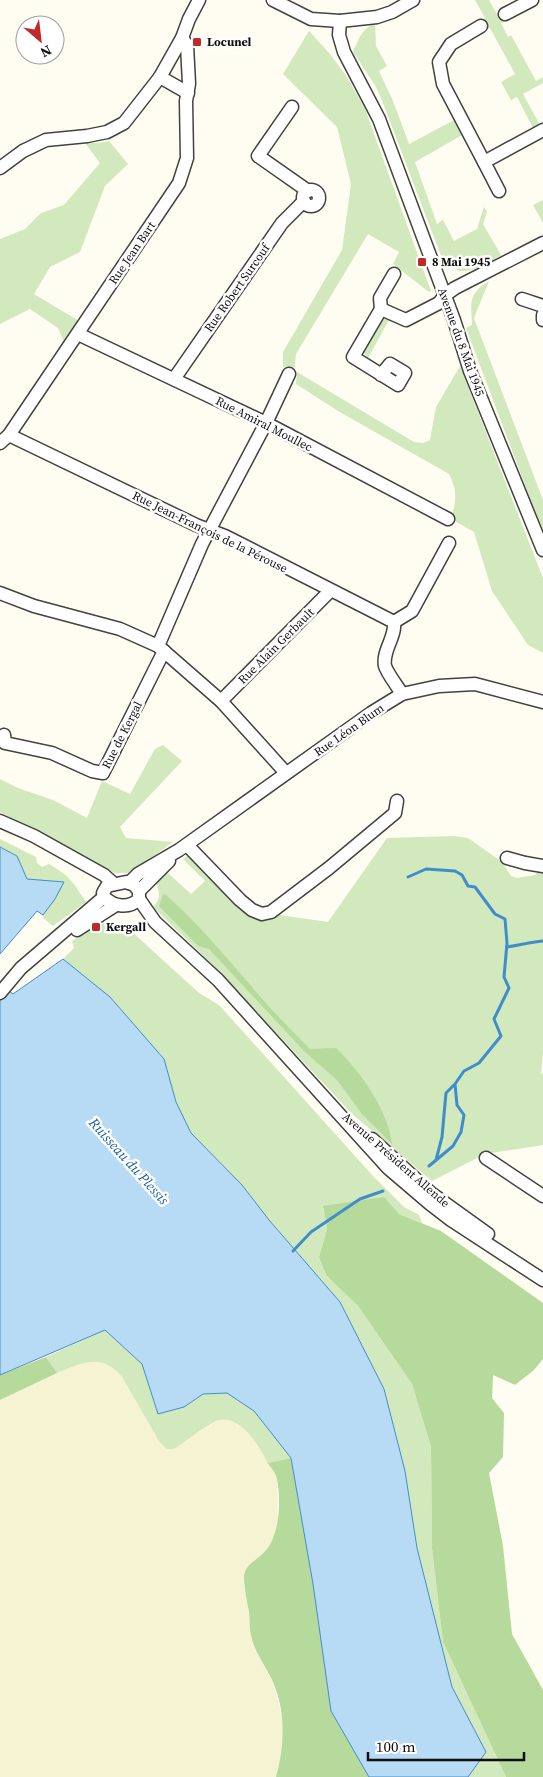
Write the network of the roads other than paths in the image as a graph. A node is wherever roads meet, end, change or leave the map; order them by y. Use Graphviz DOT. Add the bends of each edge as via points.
graph roads {
  1 [pos="199,0"];
  2 [pos="273,0"];
  3 [pos="413,0"];
  4 [pos="532,0"];
  5 [pos="505,14"];
  6 [pos="340,21"];
  7 [pos="481,26"];
  8 [pos="182,38"];
  9 [pos="160,77"];
  10 [pos="188,93"];
  11 [pos="292,107"];
  12 [pos="543,130"];
  13 [pos="484,162"];
  14 [pos="0,168"];
  15 [pos="499,192"];
  16 [pos="543,243"];
  17 [pos="394,274"];
  18 [pos="445,295"];
  19 [pos="522,299"];
  20 [pos="381,309"];
  21 [pos="543,316"];
  22 [pos="78,334"];
  23 [pos="289,374"];
  24 [pos="381,375"];
  25 [pos="174,378"];
  26 [pos="266,423"];
  27 [pos="4,439"];
  28 [pos="448,519"];
  29 [pos="210,530"];
  30 [pos="449,543"];
  31 [pos="543,550"];
  32 [pos="330,591"];
  33 [pos="0,593"];
  34 [pos="394,622"];
  35 [pos="161,649"];
  36 [pos="402,694"];
  37 [pos="221,701"];
  38 [pos="543,702"];
  39 [pos="4,735"];
  40 [pos="286,773"];
  41 [pos="397,801"];
  42 [pos="0,821"];
  43 [pos="183,848"];
  44 [pos="507,858"];
  45 [pos="543,866"];
  46 [pos="108,890"];
  47 [pos="134,895"];
  48 [pos="116,905"];
  49 [pos="35,957"];
  50 [pos="0,993"];
  51 [pos="324,1098"];
  52 [pos="486,1158"];
  53 [pos="543,1196"];
  54 [pos="543,1271"];
  55 [pos="543,1280"];
  1 -- 8 [label="street"];
  2 -- 6 [label="street" via="311,19"];
  3 -- 6 [label="street" via="376,17"];
  4 -- 5 [label="street"];
  6 -- 18 [label="street, Avenue du 8 Mai 1945" via="339,36 344,52 379,119"];
  7 -- 13 [label="street" via="450,44 439,62 443,84"];
  8 -- 9 [label="street"];
  8 -- 10 [label="street, Rue Jean Bart" via="186,46"];
  9 -- 10 [label="street"];
  9 -- 14 [label="street" via="124,123 107,132 46,140 23,151"];
  10 -- 22 [label="street, Rue Jean Bart" via="187,158 179,183"];
  11 -- 25 [label="street, Rue Robert Surcouf" via="258,156 306,196 282,223"];
  12 -- 13 [label="street"];
  13 -- 15 [label="street"];
  16 -- 18 [label="street"];
  17 -- 20 [label="street" via="380,298"];
  18 -- 20 [label="street" via="439,303 406,320"];
  18 -- 31 [label="street, Avenue du 8 Mai 1945" via="470,371"];
  19 -- 21 [label="street"];
  20 -- 24 [label="street" via="354,357"];
  22 -- 25 [label="street, Rue Amiral Moullec"];
  22 -- 27 [label="street, Rue Jean Bart"];
  23 -- 26 [label="street"];
  25 -- 26 [label="street, Rue Amiral Moullec"];
  26 -- 28 [label="street, Rue Amiral Moullec"];
  26 -- 29 [label="street"];
  27 -- 29 [label="street, Rue Jean-François de la Pérouse"];
  29 -- 32 [label="street, Rue Jean-François de la Pérouse"];
  29 -- 35 [label="street"];
  30 -- 34 [label="street" via="412,611"];
  32 -- 34 [label="street, Rue Jean-François de la Pérouse"];
  32 -- 37 [label="street, Rue Alain Gerbault"];
  33 -- 35 [label="street" via="34,606 120,629"];
  34 -- 36 [label="street" via="395,630 385,666"];
  35 -- 37 [label="street"];
  35 -- 39 [label="street, Rue de Kergal" via="103,773 52,753 5,744"];
  36 -- 38 [label="street, Rue Léon Blum" via="439,686 475,684"];
  36 -- 40 [label="street, Rue Léon Blum"];
  37 -- 40 [label="street"];
  40 -- 43 [label="street, Rue Léon Blum"];
  41 -- 43 [label="street" via="395,813 329,868 271,912 262,914 240,900"];
  42 -- 46 [label="street" via="104,875"];
  43 -- 47 [label="street, Rue Léon Blum" via="138,874"];
  44 -- 45 [label="street"];
  46 -- 47 [label="street"];
  46 -- 48 [label="street"];
  46 -- 49 [label="street"];
  47 -- 48 [label="street"];
  47 -- 51 [label="street, Avenue Président Allende" via="155,922 218,980"];
  48 -- 49 [label="street"];
  49 -- 50 [label="street"];
  51 -- 54 [label="street, Avenue Président Allende" via="431,1193"];
  51 -- 55 [label="street, Avenue Président Allende" via="388,1168 429,1203"];
  52 -- 53 [label="street"];
}
